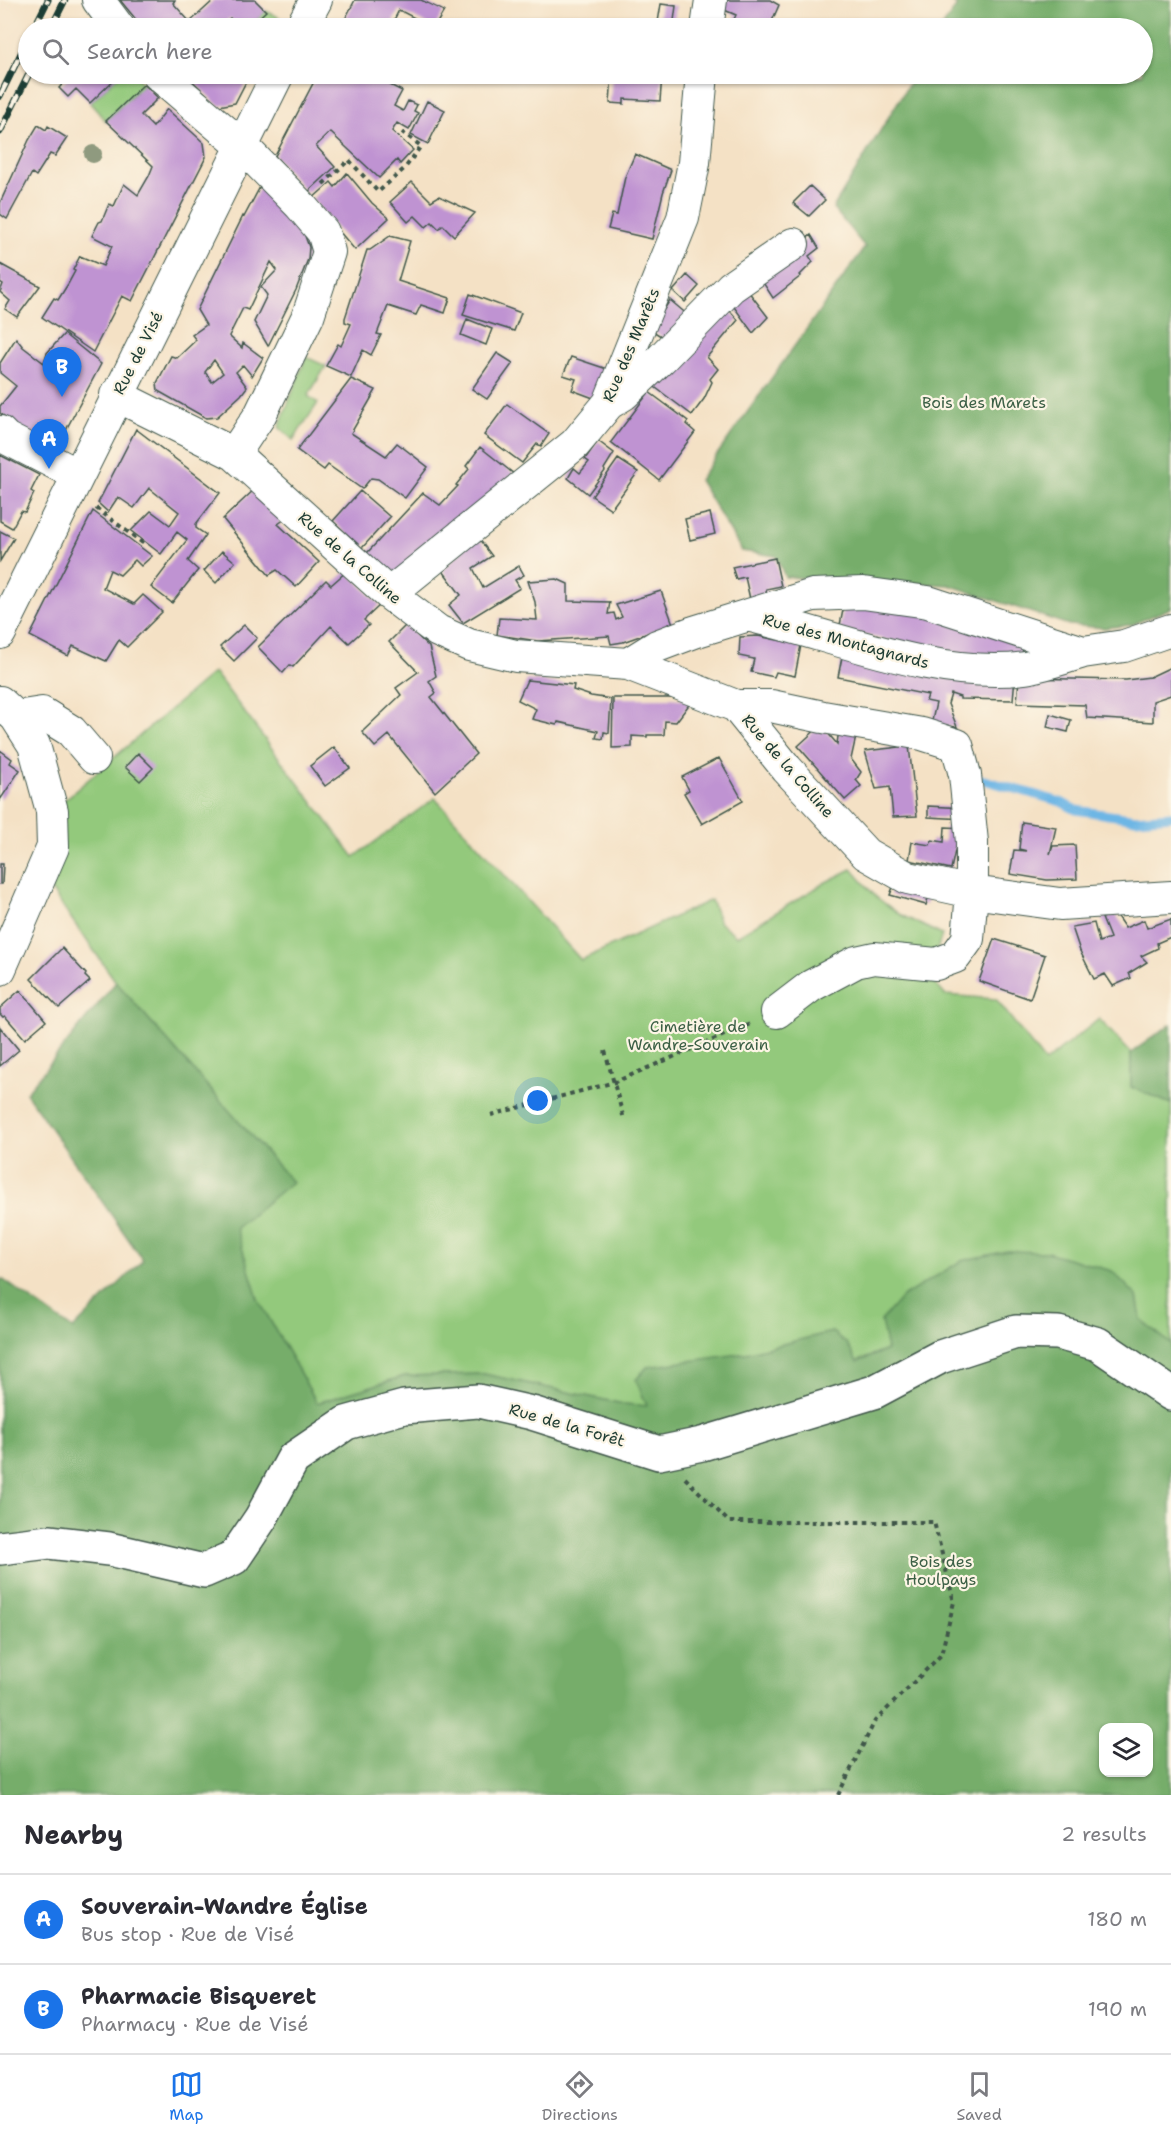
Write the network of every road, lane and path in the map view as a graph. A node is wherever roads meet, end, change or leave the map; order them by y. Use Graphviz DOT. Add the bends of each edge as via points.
graph roads {
  1 [pos="98,0"];
  2 [pos="316,0"];
  3 [pos="711,0"];
  4 [pos="112,18"];
  5 [pos="306,18"];
  6 [pos="708,18"];
  7 [pos="170,84"];
  8 [pos="273,84"];
  9 [pos="701,84"];
  10 [pos="402,132"];
  11 [pos="241,145"];
  12 [pos="300,205"];
  13 [pos="793,244"];
  14 [pos="116,395"];
  15 [pos="609,403"];
  16 [pos="0,432"];
  17 [pos="234,454"];
  18 [pos="78,475"];
  19 [pos="88,504"];
  20 [pos="144,544"];
  21 [pos="388,594"];
  22 [pos="750,616"];
  23 [pos="1171,630"];
  24 [pos="0,633"];
  25 [pos="1083,652"];
  26 [pos="628,664"];
  27 [pos="736,706"];
  28 [pos="8,709"];
  29 [pos="94,758"];
  30 [pos="972,892"];
  31 [pos="1171,897"];
  32 [pos="0,969"];
  33 [pos="777,1012"];
  34 [pos="605,1051"];
  35 [pos="615,1082"];
  36 [pos="491,1115"];
  37 [pos="624,1119"];
  38 [pos="1171,1394"];
  39 [pos="658,1453"];
  40 [pos="0,1548"];
  41 [pos="838,1795"];
  1 -- 4 [label="street"];
  2 -- 5 [label="street"];
  3 -- 6 [label="street"];
  7 -- 11 [label="street"];
  8 -- 11 [label="street, Rue de Visé"];
  9 -- 15 [label="street, Rue des Marêts" via="694,163 683,218"];
  10 -- 12 [label="path" via="421,146 405,168 378,192 349,160"];
  11 -- 12 [label="street"];
  11 -- 14 [label="street, Rue de Visé"];
  12 -- 17 [label="street" via="323,232 329,252 308,316 260,415"];
  13 -- 15 [label="street" via="731,287 661,359"];
  14 -- 17 [label="street, Rue de la Colline"];
  14 -- 18 [label="street, Rue de Visé"];
  15 -- 21 [label="street, Rue des Marêts" via="575,444"];
  16 -- 18 [label="street"];
  17 -- 21 [label="street, Rue de la Colline"];
  18 -- 24 [label="street, Rue de Visé"];
  19 -- 20 [label="path"];
  21 -- 26 [label="street, Rue de la Colline" via="438,631 469,645 516,656"];
  22 -- 25 [label="street, Rue des Montagnards" via="938,665 1024,668"];
  22 -- 25 [label="street, Rue des Montagnards" via="813,595 863,593 928,602"];
  22 -- 26 [label="street, Rue des Montagnards" via="657,646"];
  23 -- 25 [label="street, Rue des Montagnards" via="1124,646"];
  26 -- 27 [label="street, Rue de la Colline"];
  27 -- 30 [label="street, Rue de la Colline" via="787,769 866,854 908,878"];
  27 -- 30 [label="street" via="771,706 922,734 957,745 965,775 972,842"];
  28 -- 29 [label="street" via="42,713 71,731"];
  28 -- 32 [label="street" via="34,745 52,811 53,847"];
  30 -- 31 [label="street, Rue de la Colline" via="1060,904"];
  30 -- 33 [label="street" via="968,939 955,957 936,964 874,958 856,962 811,986"];
  33 -- 35 [label="path"];
  34 -- 35 [label="path"];
  35 -- 36 [label="path"];
  35 -- 37 [label="path"];
  38 -- 39 [label="main road, Rue de la Forêt" via="1098,1344 1058,1333 1016,1332 940,1357 874,1392 702,1444"];
  39 -- 40 [label="main road, Rue de la Forêt" via="532,1413 478,1401 404,1407 346,1424 293,1460 234,1558 204,1571 109,1550 49,1542"];
  39 -- 41 [label="path" via="729,1522 934,1522 954,1602 941,1654 875,1721"];
}
